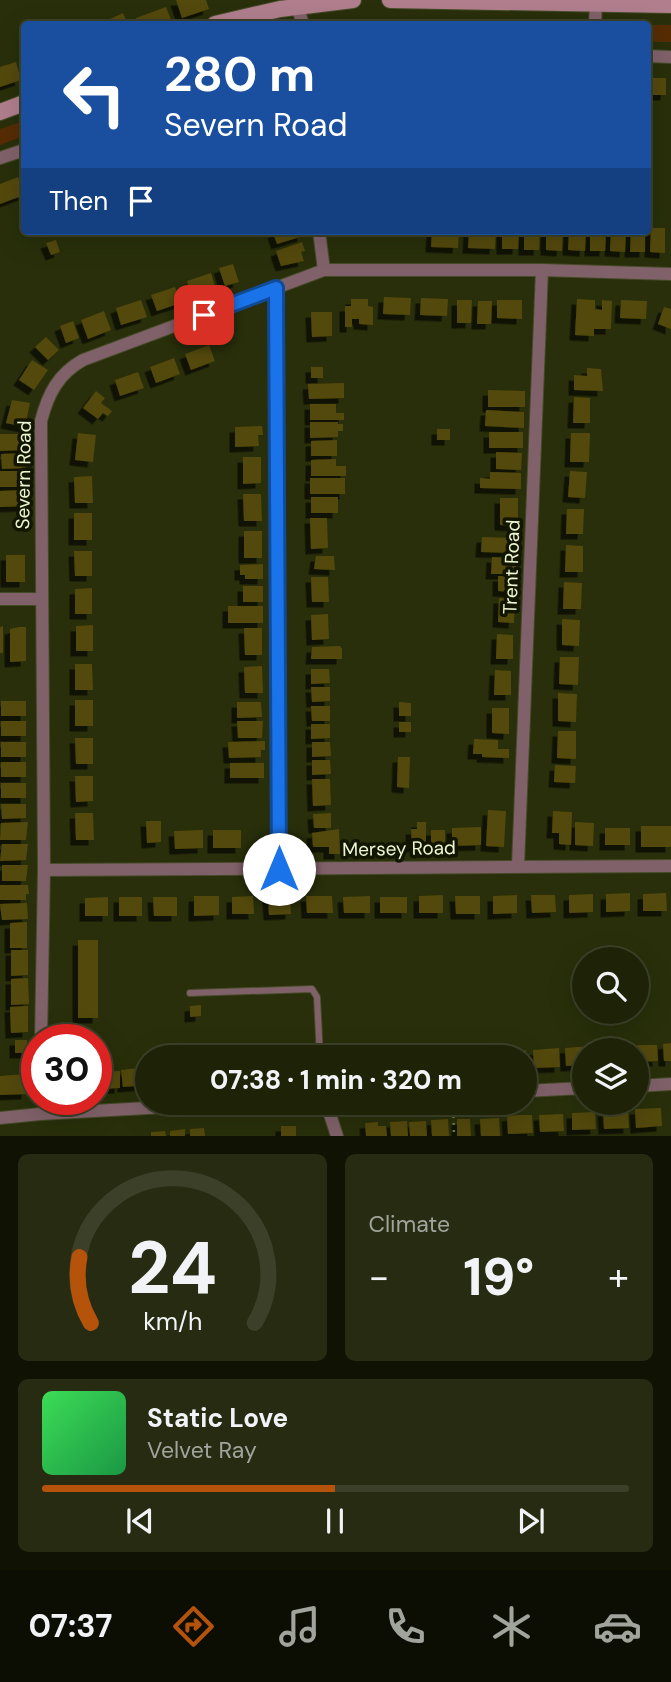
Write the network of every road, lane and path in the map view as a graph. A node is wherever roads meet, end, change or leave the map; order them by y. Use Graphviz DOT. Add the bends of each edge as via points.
graph roads {
  1 [pos="353,0"];
  2 [pos="390,0"];
  3 [pos="473,1"];
  4 [pos="596,4"];
  5 [pos="671,5"];
  6 [pos="297,6"];
  7 [pos="229,21"];
  8 [pos="302,21"];
  9 [pos="595,21"];
  10 [pos="651,57"];
  11 [pos="671,57"];
  12 [pos="21,104"];
  13 [pos="0,112"];
  14 [pos="21,151"];
  15 [pos="0,158"];
  16 [pos="320,235"];
  17 [pos="324,270"];
  18 [pos="542,271"];
  19 [pos="671,274"];
  20 [pos="276,288"];
  21 [pos="0,599"];
  22 [pos="41,599"];
  23 [pos="518,866"];
  24 [pos="671,866"];
  25 [pos="279,869"];
  26 [pos="44,870"];
  27 [pos="190,993"];
  28 [pos="41,1024"];
  29 [pos="319,1045"];
  30 [pos="671,1084"];
  31 [pos="649,1085"];
  32 [pos="572,1089"];
  33 [pos="537,1090"];
  34 [pos="135,1109"];
  35 [pos="112,1110"];
  36 [pos="30,1115"];
  37 [pos="330,1115"];
  38 [pos="453,1115"];
  39 [pos="0,1118"];
  40 [pos="337,1136"];
  41 [pos="454,1136"];
  1 -- 6 [label="street"];
  2 -- 3 [label="street"];
  3 -- 4 [label="street"];
  4 -- 5 [label="street"];
  4 -- 9 [label="street"];
  6 -- 7 [label="street"];
  6 -- 8 [label="street"];
  10 -- 11 [label="street"];
  12 -- 13 [label="street"];
  14 -- 15 [label="street"];
  16 -- 17 [label="street"];
  17 -- 18 [label="street, Severn Road"];
  17 -- 20 [label="street, Severn Road"];
  18 -- 19 [label="street, Severn Road"];
  18 -- 23 [label="street, Trent Road"];
  20 -- 22 [label="street, Severn Road" via="83,360 60,377 41,421"];
  20 -- 25 [label="street"];
  21 -- 22 [label="street"];
  22 -- 26 [label="street, Severn Road"];
  23 -- 24 [label="street, Mersey Road"];
  23 -- 25 [label="street, Mersey Road"];
  25 -- 26 [label="street, Mersey Road"];
  26 -- 28 [label="street, Severn Road"];
  27 -- 29 [label="lane" via="312,989 317,997"];
  30 -- 31 [label="street"];
  32 -- 33 [label="street"];
  34 -- 35 [label="street"];
  36 -- 39 [label="street"];
  37 -- 40 [label="street"];
  38 -- 41 [label="path"];
}
